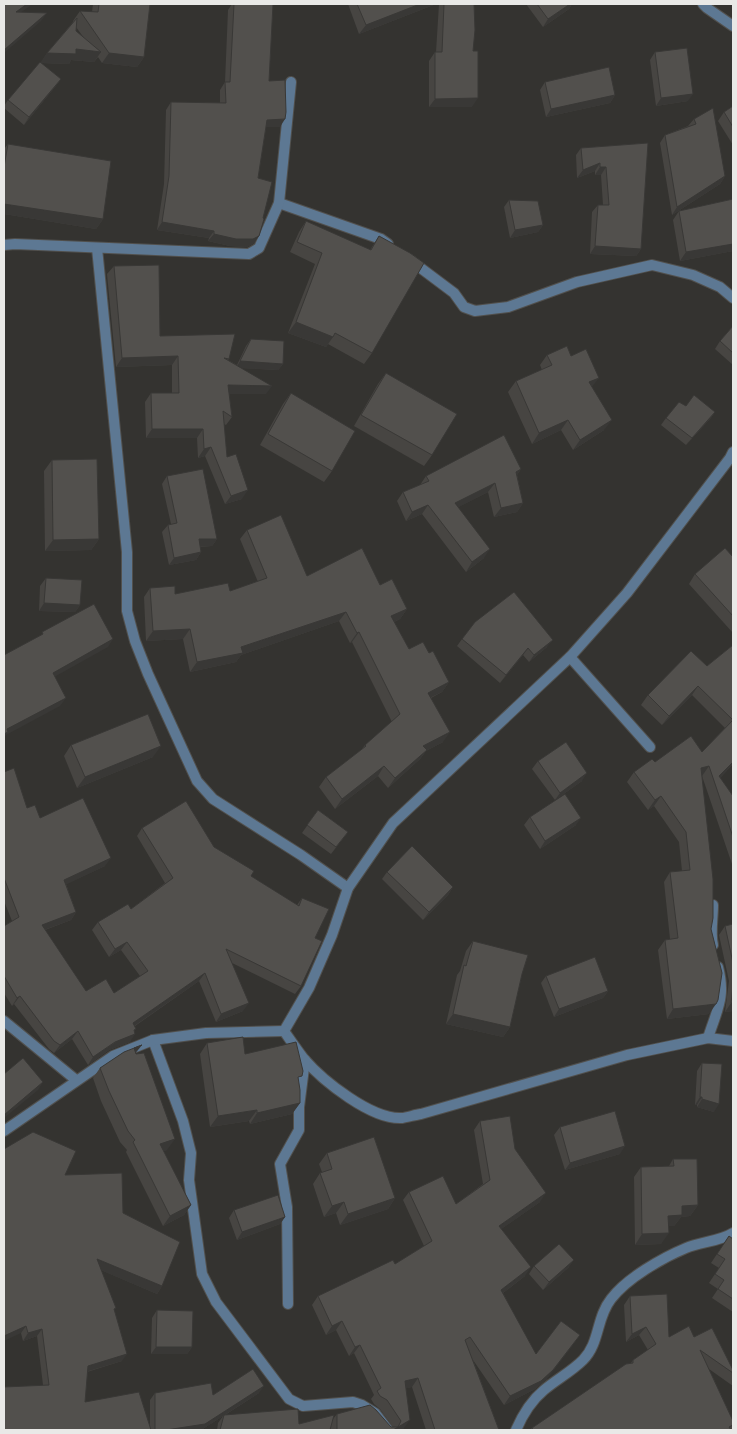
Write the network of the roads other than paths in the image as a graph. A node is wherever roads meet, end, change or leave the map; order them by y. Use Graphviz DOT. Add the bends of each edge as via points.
graph roads {
  1 [pos="703,4"];
  2 [pos="733,26"];
  3 [pos="291,82"];
  4 [pos="280,203"];
  5 [pos="4,245"];
  6 [pos="97,248"];
  7 [pos="733,298"];
  8 [pos="732,457"];
  9 [pos="570,657"];
  10 [pos="650,748"];
  11 [pos="348,888"];
  12 [pos="713,891"];
  13 [pos="4,1021"];
  14 [pos="284,1031"];
  15 [pos="708,1038"];
  16 [pos="153,1040"];
  17 [pos="733,1041"];
  18 [pos="305,1060"];
  19 [pos="76,1080"];
  20 [pos="4,1132"];
  21 [pos="733,1233"];
  22 [pos="288,1304"];
  23 [pos="388,1430"];
  24 [pos="516,1430"];
  1 -- 2 [label="street"];
  3 -- 4 [label="street"];
  4 -- 6 [label="street" via="259,248 249,254"];
  4 -- 7 [label="street" via="381,239 454,293 464,307 475,312 508,307 577,282 652,265 693,275 720,287"];
  5 -- 6 [label="street"];
  6 -- 11 [label="street" via="127,552 127,611 135,641 197,781 213,799"];
  8 -- 9 [label="street" via="627,593"];
  9 -- 10 [label="street"];
  9 -- 11 [label="street" via="393,823"];
  11 -- 14 [label="street" via="332,936 309,988"];
  12 -- 15 [label="street" via="711,938 722,982 718,1012"];
  13 -- 19 [label="street"];
  14 -- 16 [label="street" via="206,1033"];
  14 -- 18 [label="street"];
  15 -- 17 [label="street"];
  15 -- 18 [label="street" via="627,1055 401,1118 360,1105 326,1081"];
  16 -- 19 [label="street" via="113,1056"];
  16 -- 23 [label="street" via="183,1120 190,1153 189,1180 202,1274 216,1302 289,1398 303,1406 353,1402 375,1413"];
  18 -- 22 [label="street" via="299,1130 280,1164 287,1207"];
  19 -- 20 [label="street"];
  21 -- 24 [label="street" via="686,1248 652,1266 611,1298 594,1346 587,1356 574,1370 543,1391 520,1419"];
}
